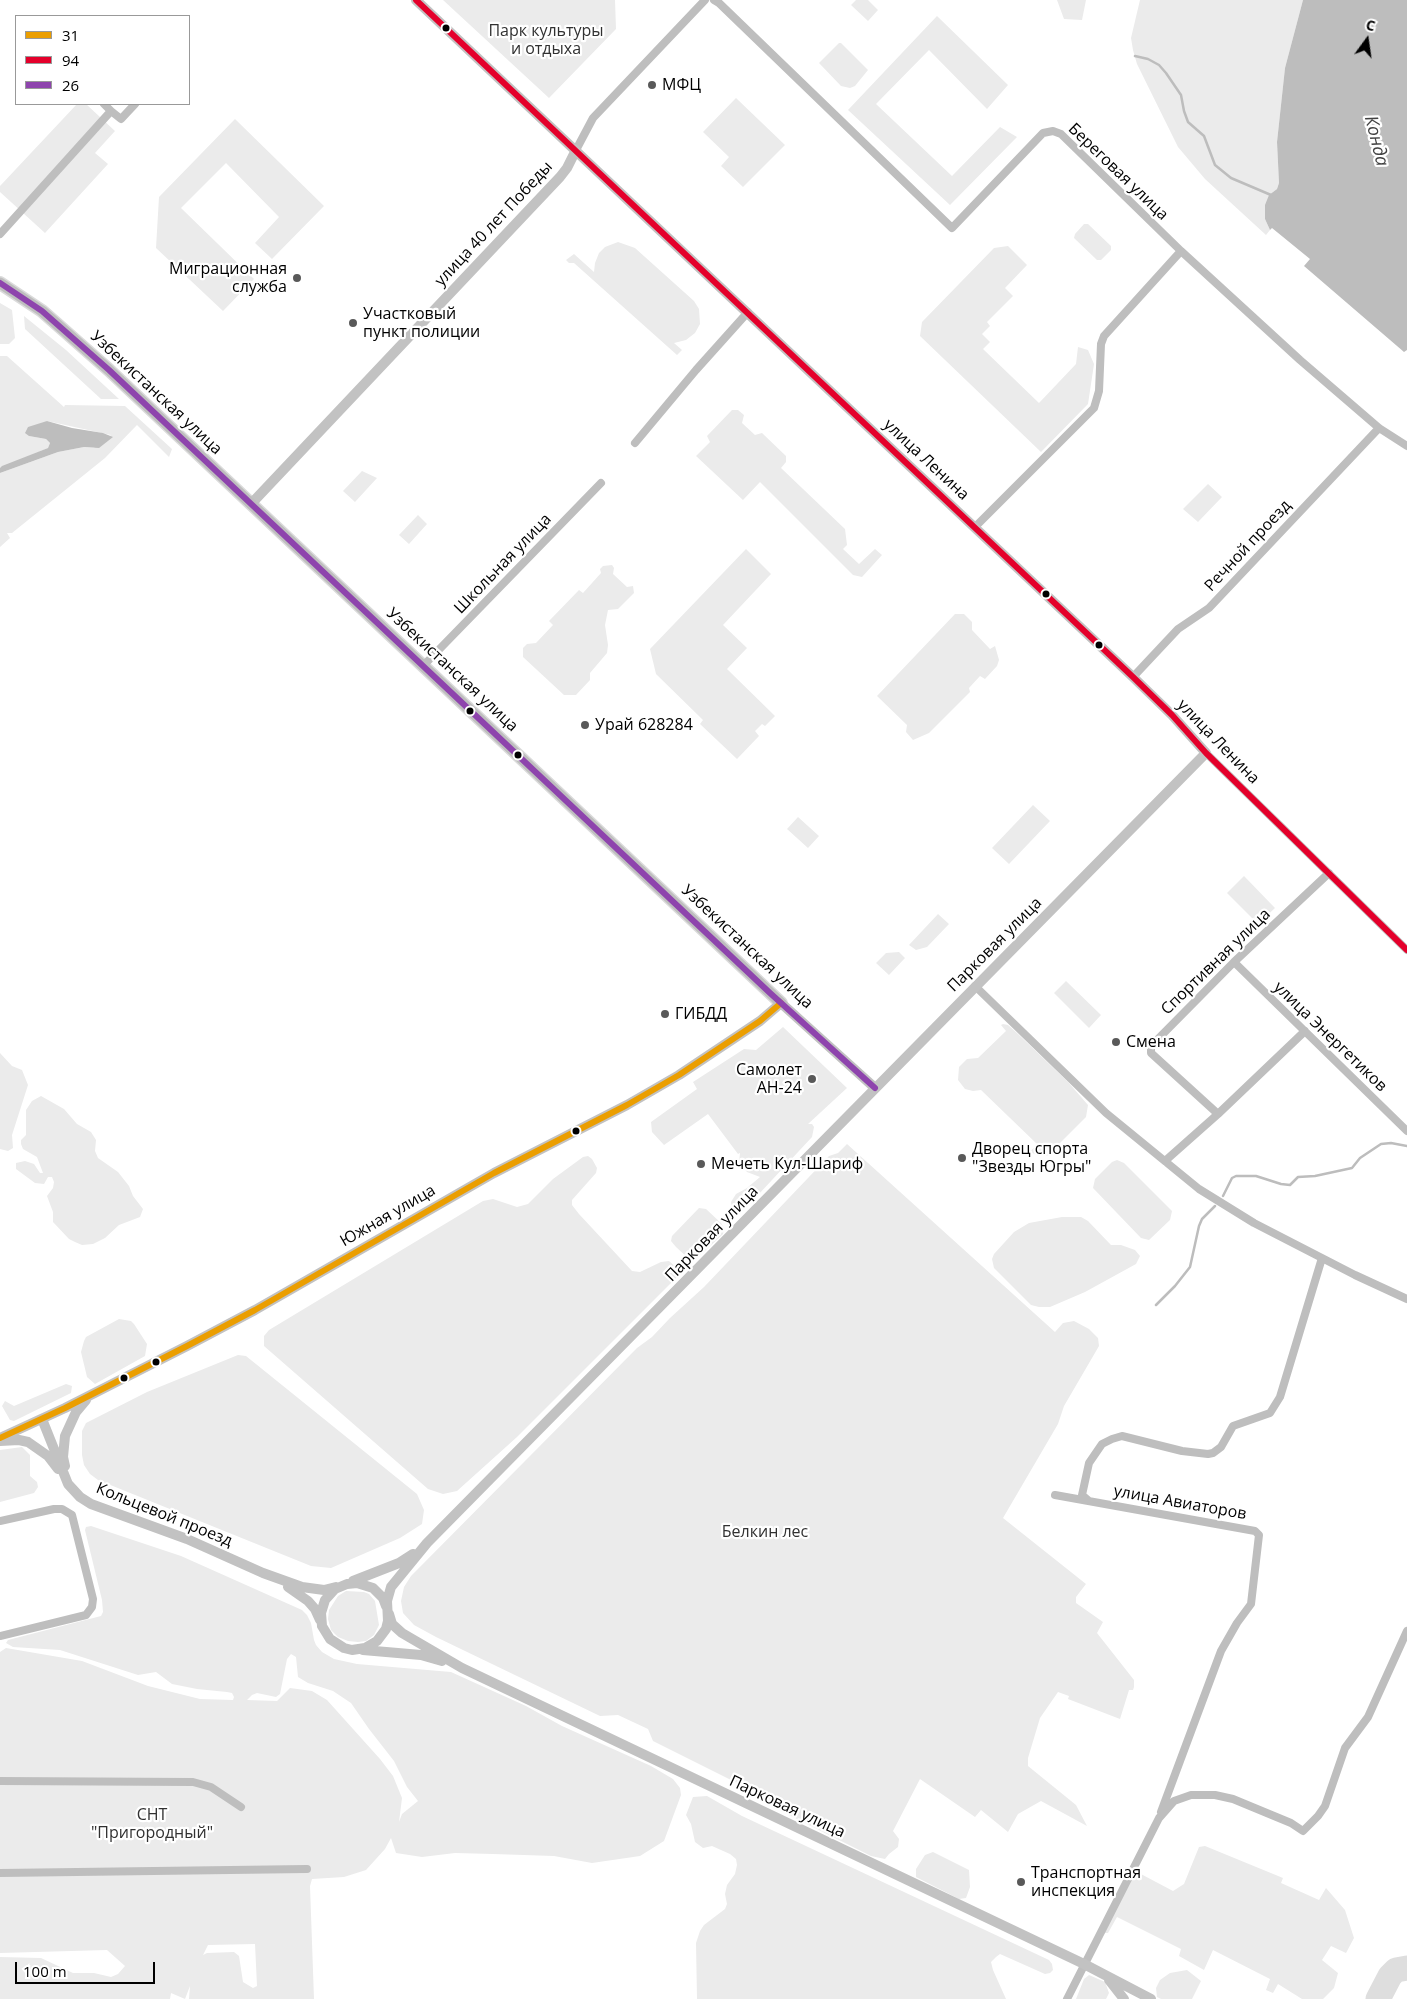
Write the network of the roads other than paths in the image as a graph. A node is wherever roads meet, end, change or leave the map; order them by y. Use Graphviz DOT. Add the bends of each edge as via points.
graph roads {
  1 [pos="416,0"];
  2 [pos="705,0"];
  3 [pos="714,0"];
  4 [pos="105,105"];
  5 [pos="134,105"];
  6 [pos="112,111"];
  7 [pos="576,150"];
  8 [pos="0,234"];
  9 [pos="1181,251"];
  10 [pos="0,283"];
  11 [pos="748,312"];
  12 [pos="1379,428"];
  13 [pos="635,443"];
  14 [pos="1407,446"];
  15 [pos="601,482"];
  16 [pos="251,504"];
  17 [pos="975,528"];
  18 [pos="424,666"];
  19 [pos="1133,677"];
  20 [pos="1206,753"];
  21 [pos="1329,873"];
  22 [pos="1407,950"];
  23 [pos="1234,962"];
  24 [pos="975,986"];
  25 [pos="781,1003"];
  26 [pos="1305,1031"];
  27 [pos="875,1088"];
  28 [pos="1218,1114"];
  29 [pos="1407,1131"];
  30 [pos="1164,1161"];
  31 [pos="1322,1258"];
  32 [pos="1407,1299"];
  33 [pos="91,1395"];
  34 [pos="42,1419"];
  35 [pos="1,1436"];
  36 [pos="68,1484"];
  37 [pos="1055,1495"];
  38 [pos="1089,1501"];
  39 [pos="0,1521"];
  40 [pos="428,1543"];
  41 [pos="263,1572"];
  42 [pos="344,1585"];
  43 [pos="387,1608"];
  44 [pos="322,1626"];
  45 [pos="1407,1631"];
  46 [pos="0,1636"];
  47 [pos="352,1650"];
  48 [pos="462,1668"];
  49 [pos="0,1781"];
  50 [pos="241,1807"];
  51 [pos="1158,1818"];
  52 [pos="307,1869"];
  53 [pos="0,1873"];
  54 [pos="1084,1964"];
  55 [pos="1100,1973"];
  56 [pos="1067,1999"];
  57 [pos="1124,1999"];
  58 [pos="1151,1999"];
  1 -- 7 [label="main road, улица Ленина"];
  2 -- 7 [label="street, улица 40 лет Победы" via="593,118"];
  3 -- 9 [label="street, Береговая улица" via="952,228 1043,134 1053,130 1061,134"];
  4 -- 6 [label="street"];
  5 -- 6 [label="street" via="121,119"];
  6 -- 8 [label="street"];
  7 -- 11 [label="main road, улица Ленина"];
  7 -- 16 [label="main road, улица 40 лет Победы" via="564,172"];
  9 -- 12 [label="street, Береговая улица"];
  9 -- 17 [label="street" via="1104,336 1099,391 1094,408"];
  10 -- 16 [label="main road, Узбекистанская улица" via="80,343"];
  11 -- 13 [label="street"];
  11 -- 17 [label="main road, улица Ленина"];
  12 -- 14 [label="street, Береговая улица"];
  12 -- 19 [label="street, Речной проезд" via="1208,608 1178,629"];
  15 -- 18 [label="street, Школьная улица"];
  16 -- 18 [label="main road, Узбекистанская улица"];
  17 -- 19 [label="main road, улица Ленина"];
  18 -- 25 [label="main road, Узбекистанская улица"];
  19 -- 20 [label="main road, улица Ленина"];
  20 -- 21 [label="street, улица Ленина"];
  20 -- 24 [label="main road, Парковая улица"];
  21 -- 22 [label="street, улица Ленина"];
  21 -- 23 [label="street, Спортивная улица"];
  23 -- 26 [label="street, улица Энергетиков"];
  23 -- 28 [label="street, Спортивная улица" via="1150,1049"];
  24 -- 27 [label="main road, Парковая улица"];
  24 -- 30 [label="street" via="1100,1108"];
  25 -- 27 [label="main road, Узбекистанская улица"];
  25 -- 33 [label="main road, Южная улица" via="760,1021 627,1105 494,1173 255,1310"];
  26 -- 28 [label="street"];
  26 -- 29 [label="street, улица Энергетиков"];
  27 -- 40 [label="main road, Парковая улица"];
  28 -- 30 [label="street"];
  30 -- 31 [label="street" via="1218,1201"];
  31 -- 32 [label="street"];
  31 -- 38 [label="street" via="1280,1397 1270,1413 1233,1426 1222,1447 1208,1454 1122,1436 1112,1439 1102,1444 1089,1463 1082,1494"];
  33 -- 34 [label="main road, Южная улица"];
  33 -- 36 [label="main road" via="76,1412 65,1436 63,1457"];
  34 -- 35 [label="main road, Южная улица"];
  34 -- 36 [label="main road, Кольцевой проезд"];
  35 -- 36 [label="main road" via="39,1448"];
  36 -- 41 [label="main road, Кольцевой проезд" via="91,1504 187,1539"];
  37 -- 38 [label="street, улица Авиаторов"];
  38 -- 51 [label="street, улица Авиаторов" via="1255,1531 1259,1536 1251,1604 1221,1651"];
  39 -- 46 [label="street" via="54,1509 72,1514 92,1593 92,1607 86,1615"];
  40 -- 42 [label="main road, Парковая улица" via="399,1563"];
  40 -- 43 [label="main road, Парковая улица" via="394,1581"];
  41 -- 42 [label="main road, Кольцевой проезд" via="316,1590"];
  41 -- 44 [label="main road, Кольцевой проезд" via="308,1600"];
  42 -- 43 [label="main road" via="357,1583 373,1588"];
  42 -- 44 [label="main road" via="325,1600"];
  43 -- 47 [label="main road" via="386,1629 378,1641"];
  43 -- 48 [label="main road, Парковая улица" via="392,1624 402,1633"];
  44 -- 47 [label="main road" via="335,1644"];
  45 -- 51 [label="street" via="1368,1717 1345,1748 1325,1806 1303,1831 1233,1799 1204,1793 1174,1801"];
  47 -- 48 [label="main road, Парковая улица" via="421,1655"];
  48 -- 54 [label="main road, Парковая улица"];
  49 -- 50 [label="street" via="193,1782 211,1787"];
  51 -- 54 [label="street"];
  52 -- 53 [label="street"];
  54 -- 55 [label="main road, Парковая улица"];
  54 -- 56 [label="street"];
  55 -- 57 [label="main road" via="1113,1983"];
  55 -- 58 [label="main road"];
}
